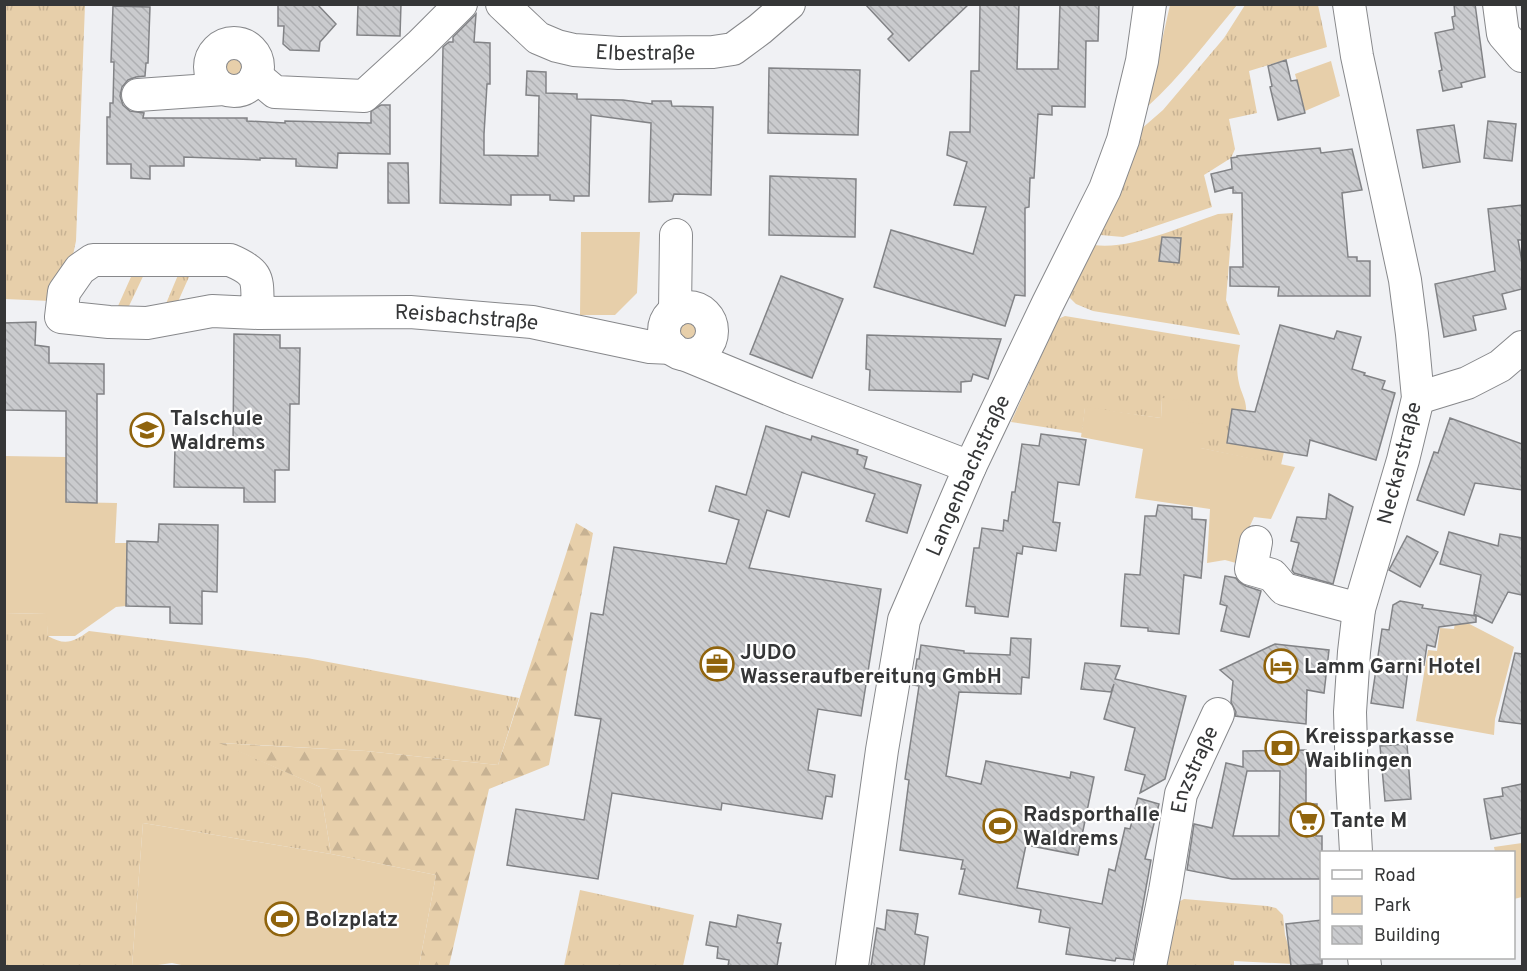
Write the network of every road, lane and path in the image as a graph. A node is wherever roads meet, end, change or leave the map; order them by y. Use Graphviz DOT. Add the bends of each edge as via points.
graph roads {
  1 [pos="461,4"];
  2 [pos="502,4"];
  3 [pos="1150,4"];
  4 [pos="1348,4"];
  5 [pos="1499,4"];
  6 [pos="789,5"];
  7 [pos="1522,56"];
  8 [pos="256,76"];
  9 [pos="224,89"];
  10 [pos="138,95"];
  11 [pos="676,234"];
  12 [pos="675,311"];
  13 [pos="258,313"];
  14 [pos="1522,347"];
  15 [pos="679,352"];
  16 [pos="1418,398"];
  17 [pos="970,467"];
  18 [pos="1256,542"];
  19 [pos="1359,609"];
  20 [pos="1218,714"];
  21 [pos="1356,851"];
  22 [pos="852,966"];
  23 [pos="1150,966"];
  1 -- 8 [label="street" via="364,96 275,92"];
  2 -- 6 [label="street, Elbestraße" via="538,38 574,50 619,53 733,49"];
  3 -- 17 [label="street, Langenbachstraße" via="1142,61 1105,189"];
  4 -- 16 [label="street, Neckarstraße" via="1405,280"];
  5 -- 7 [label="street" via="1503,34"];
  8 -- 9 [label="street" via="239,90"];
  8 -- 9 [label="street" via="254,54 242,45 227,44 215,52 210,64 213,78"];
  9 -- 10 [label="street"];
  11 -- 12 [label="street"];
  12 -- 15 [label="street" via="665,328 668,342"];
  12 -- 15 [label="street" via="690,307 703,313 717,313 707,346 694,354"];
  13 -- 13 [label="street, Reisbachstraße" via="256,278 248,268 230,260 93,260 80,269 64,292 61,317 147,323 213,311"];
  13 -- 15 [label="street, Reisbachstraße" via="411,312 532,321"];
  14 -- 16 [label="street" via="1500,366 1467,383"];
  15 -- 17 [label="street, Reisbachstraße"];
  16 -- 19 [label="street, Neckarstraße"];
  17 -- 22 [label="street, Langenbachstraße" via="904,620"];
  18 -- 19 [label="street" via="1251,569 1272,575 1284,589"];
  19 -- 21 [label="street, Neckarstraße" via="1350,711"];
  20 -- 23 [label="street, Enzstraße" via="1181,794"];
}
